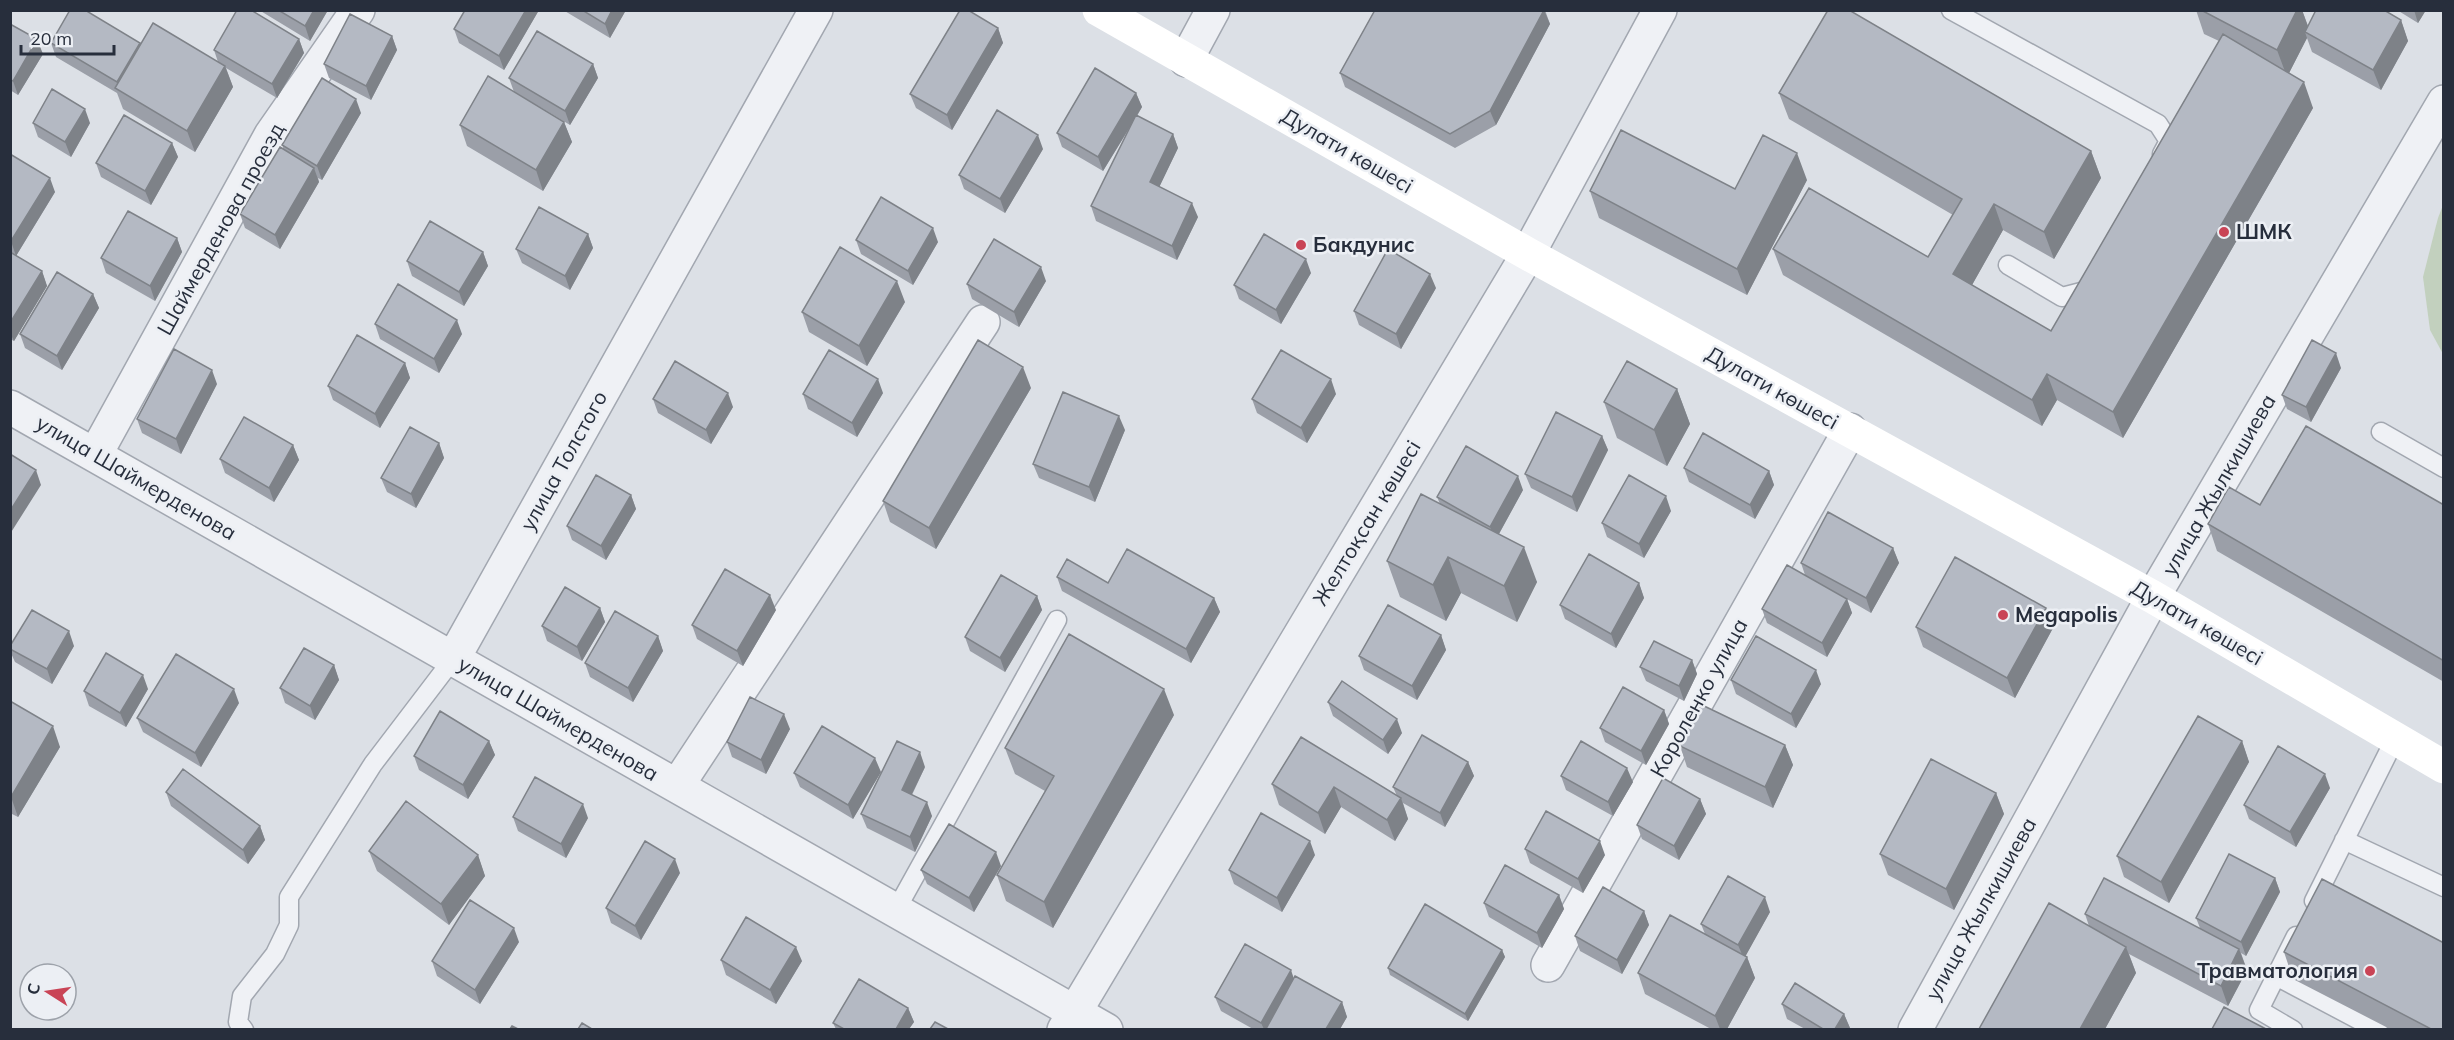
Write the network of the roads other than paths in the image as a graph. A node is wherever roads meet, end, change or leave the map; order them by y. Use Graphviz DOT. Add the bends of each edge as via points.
graph roads {
  1 [pos="358,10"];
  2 [pos="816,10"];
  3 [pos="1099,10"];
  4 [pos="1213,10"];
  5 [pos="1660,10"];
  6 [pos="1951,10"];
  7 [pos="1186,60"];
  8 [pos="2444,102"];
  9 [pos="2153,171"];
  10 [pos="1528,254"];
  11 [pos="2008,265"];
  12 [pos="2100,270"];
  13 [pos="983,322"];
  14 [pos="10,407"];
  15 [pos="1850,430"];
  16 [pos="2381,432"];
  17 [pos="95,455"];
  18 [pos="2444,468"];
  19 [pos="2153,597"];
  20 [pos="1057,620"];
  21 [pos="453,659"];
  22 [pos="2395,739"];
  23 [pos="2444,767"];
  24 [pos="676,786"];
  25 [pos="2344,840"];
  26 [pos="2444,887"];
  27 [pos="896,910"];
  28 [pos="1548,965"];
  29 [pos="2277,976"];
  30 [pos="1070,1020"];
  31 [pos="244,1029"];
  32 [pos="1106,1029"];
  33 [pos="1915,1029"];
  34 [pos="2293,1029"];
  35 [pos="2378,1029"];
  1 -- 17 [label="street, Шаймерденова проезд" via="271,135"];
  2 -- 21 [label="street, улица Толстого"];
  3 -- 7 [label="main road, Дулати көшесі"];
  4 -- 7 [label="street"];
  5 -- 10 [label="street, Желтоқсан көшесі"];
  6 -- 9 [label="lane" via="2158,124 2169,141"];
  7 -- 10 [label="main road, Дулати көшесі"];
  8 -- 19 [label="street, улица Жылкишиева"];
  10 -- 15 [label="main road, Дулати көшесі"];
  10 -- 30 [label="street, Желтоқсан көшесі"];
  11 -- 12 [label="lane" via="2062,297 2089,290"];
  13 -- 24 [label="street"];
  14 -- 17 [label="street, улица Шаймерденова"];
  15 -- 19 [label="main road, Дулати көшесі"];
  15 -- 28 [label="street, Короленко улица"];
  16 -- 18 [label="lane"];
  17 -- 21 [label="street, улица Шаймерденова"];
  19 -- 22 [label="main road, Дулати көшесі"];
  19 -- 33 [label="street, улица Жылкишиева"];
  20 -- 27 [label="lane"];
  21 -- 24 [label="street, улица Шаймерденова"];
  21 -- 31 [label="lane, улица Толстого" via="373,764 289,897 289,925 275,954 242,996 238,1022"];
  22 -- 23 [label="main road, Дулати көшесі"];
  22 -- 25 [label="lane"];
  24 -- 27 [label="street, улица Шаймерденова"];
  25 -- 26 [label="lane"];
  25 -- 29 [label="lane"];
  27 -- 30 [label="street, улица Шаймерденова"];
  29 -- 34 [label="lane" via="2259,1010"];
  29 -- 35 [label="lane"];
  30 -- 32 [label="street, улица Шаймерденова"];
}
